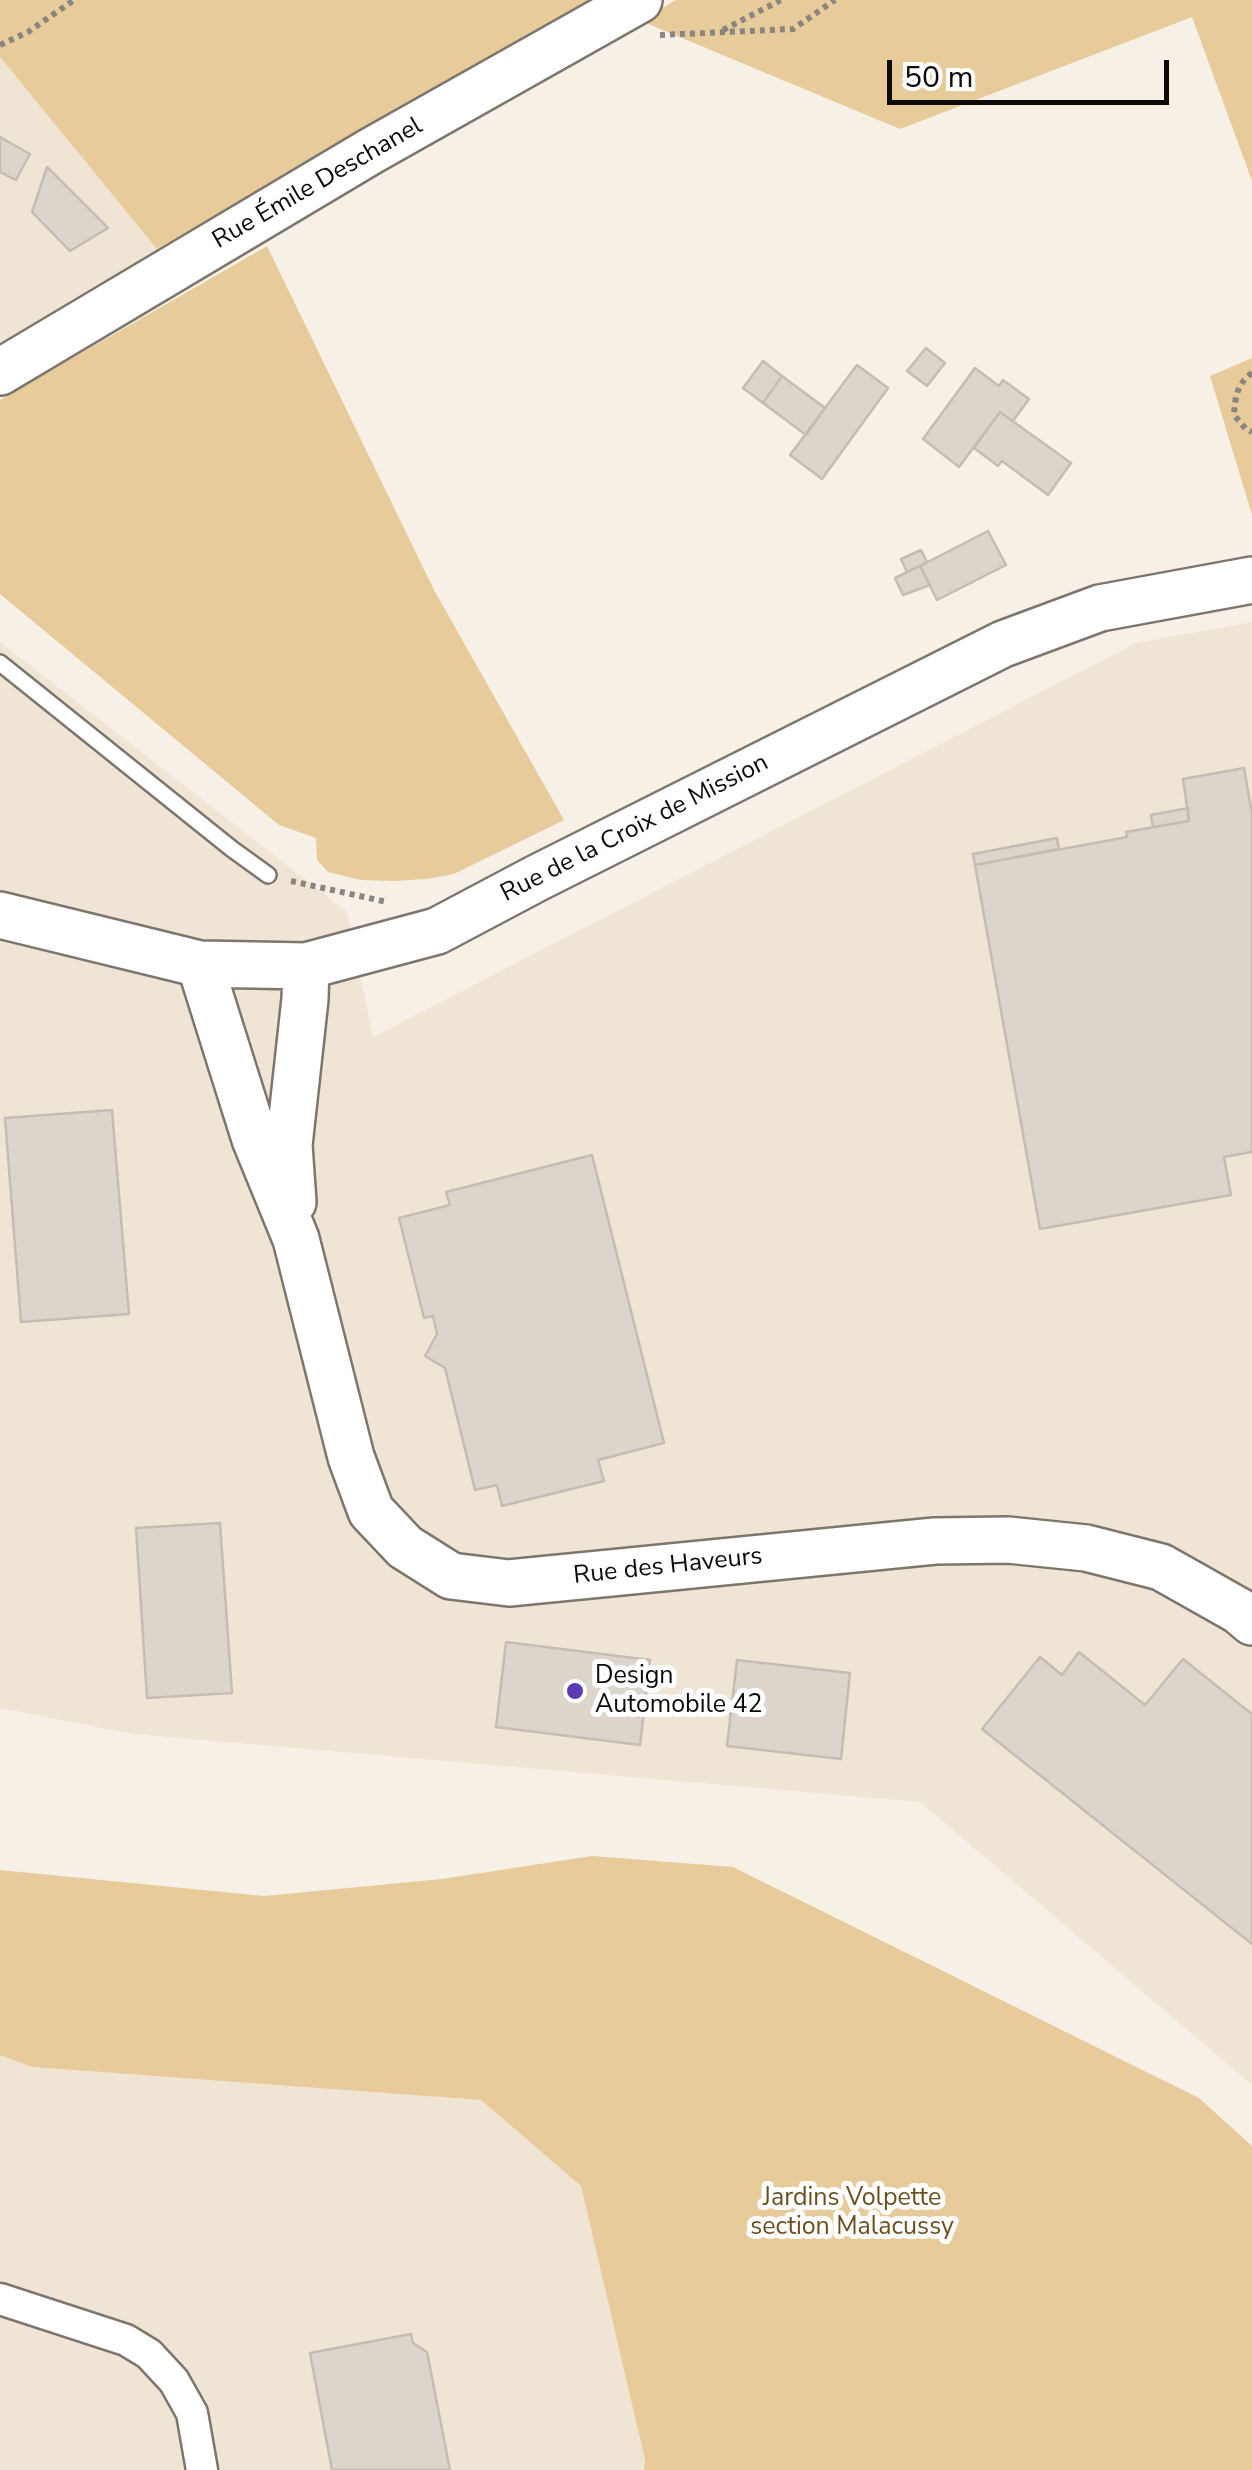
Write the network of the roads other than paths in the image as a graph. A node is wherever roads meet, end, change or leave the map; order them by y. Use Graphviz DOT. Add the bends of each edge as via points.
graph roads {
  1 [pos="639,0"];
  2 [pos="0,372"];
  3 [pos="1252,580"];
  4 [pos="0,663"];
  5 [pos="268,876"];
  6 [pos="0,915"];
  7 [pos="200,964"];
  8 [pos="306,966"];
  9 [pos="296,1239"];
  10 [pos="1252,1622"];
  11 [pos="0,2299"];
  12 [pos="202,2470"];
  1 -- 2 [label="main road, Rue Émile Deschanel"];
  3 -- 8 [label="main road, Rue de la Croix de Mission" via="1100,608 1002,644 438,931"];
  4 -- 5 [label="lane"];
  6 -- 7 [label="main road, Rue de la Croix de Mission"];
  7 -- 8 [label="main road, Rue de la Croix de Mission"];
  7 -- 9 [label="main road, Rue des Haveurs" via="255,1139"];
  8 -- 9 [label="main road, Rue des Haveurs" via="289,1144"];
  9 -- 10 [label="main road, Rue des Haveurs" via="370,1511 405,1546 451,1576 510,1583 934,1541 1008,1540 1086,1548 1161,1568"];
  11 -- 12 [label="street" via="126,2340 149,2354 192,2413"];
}
